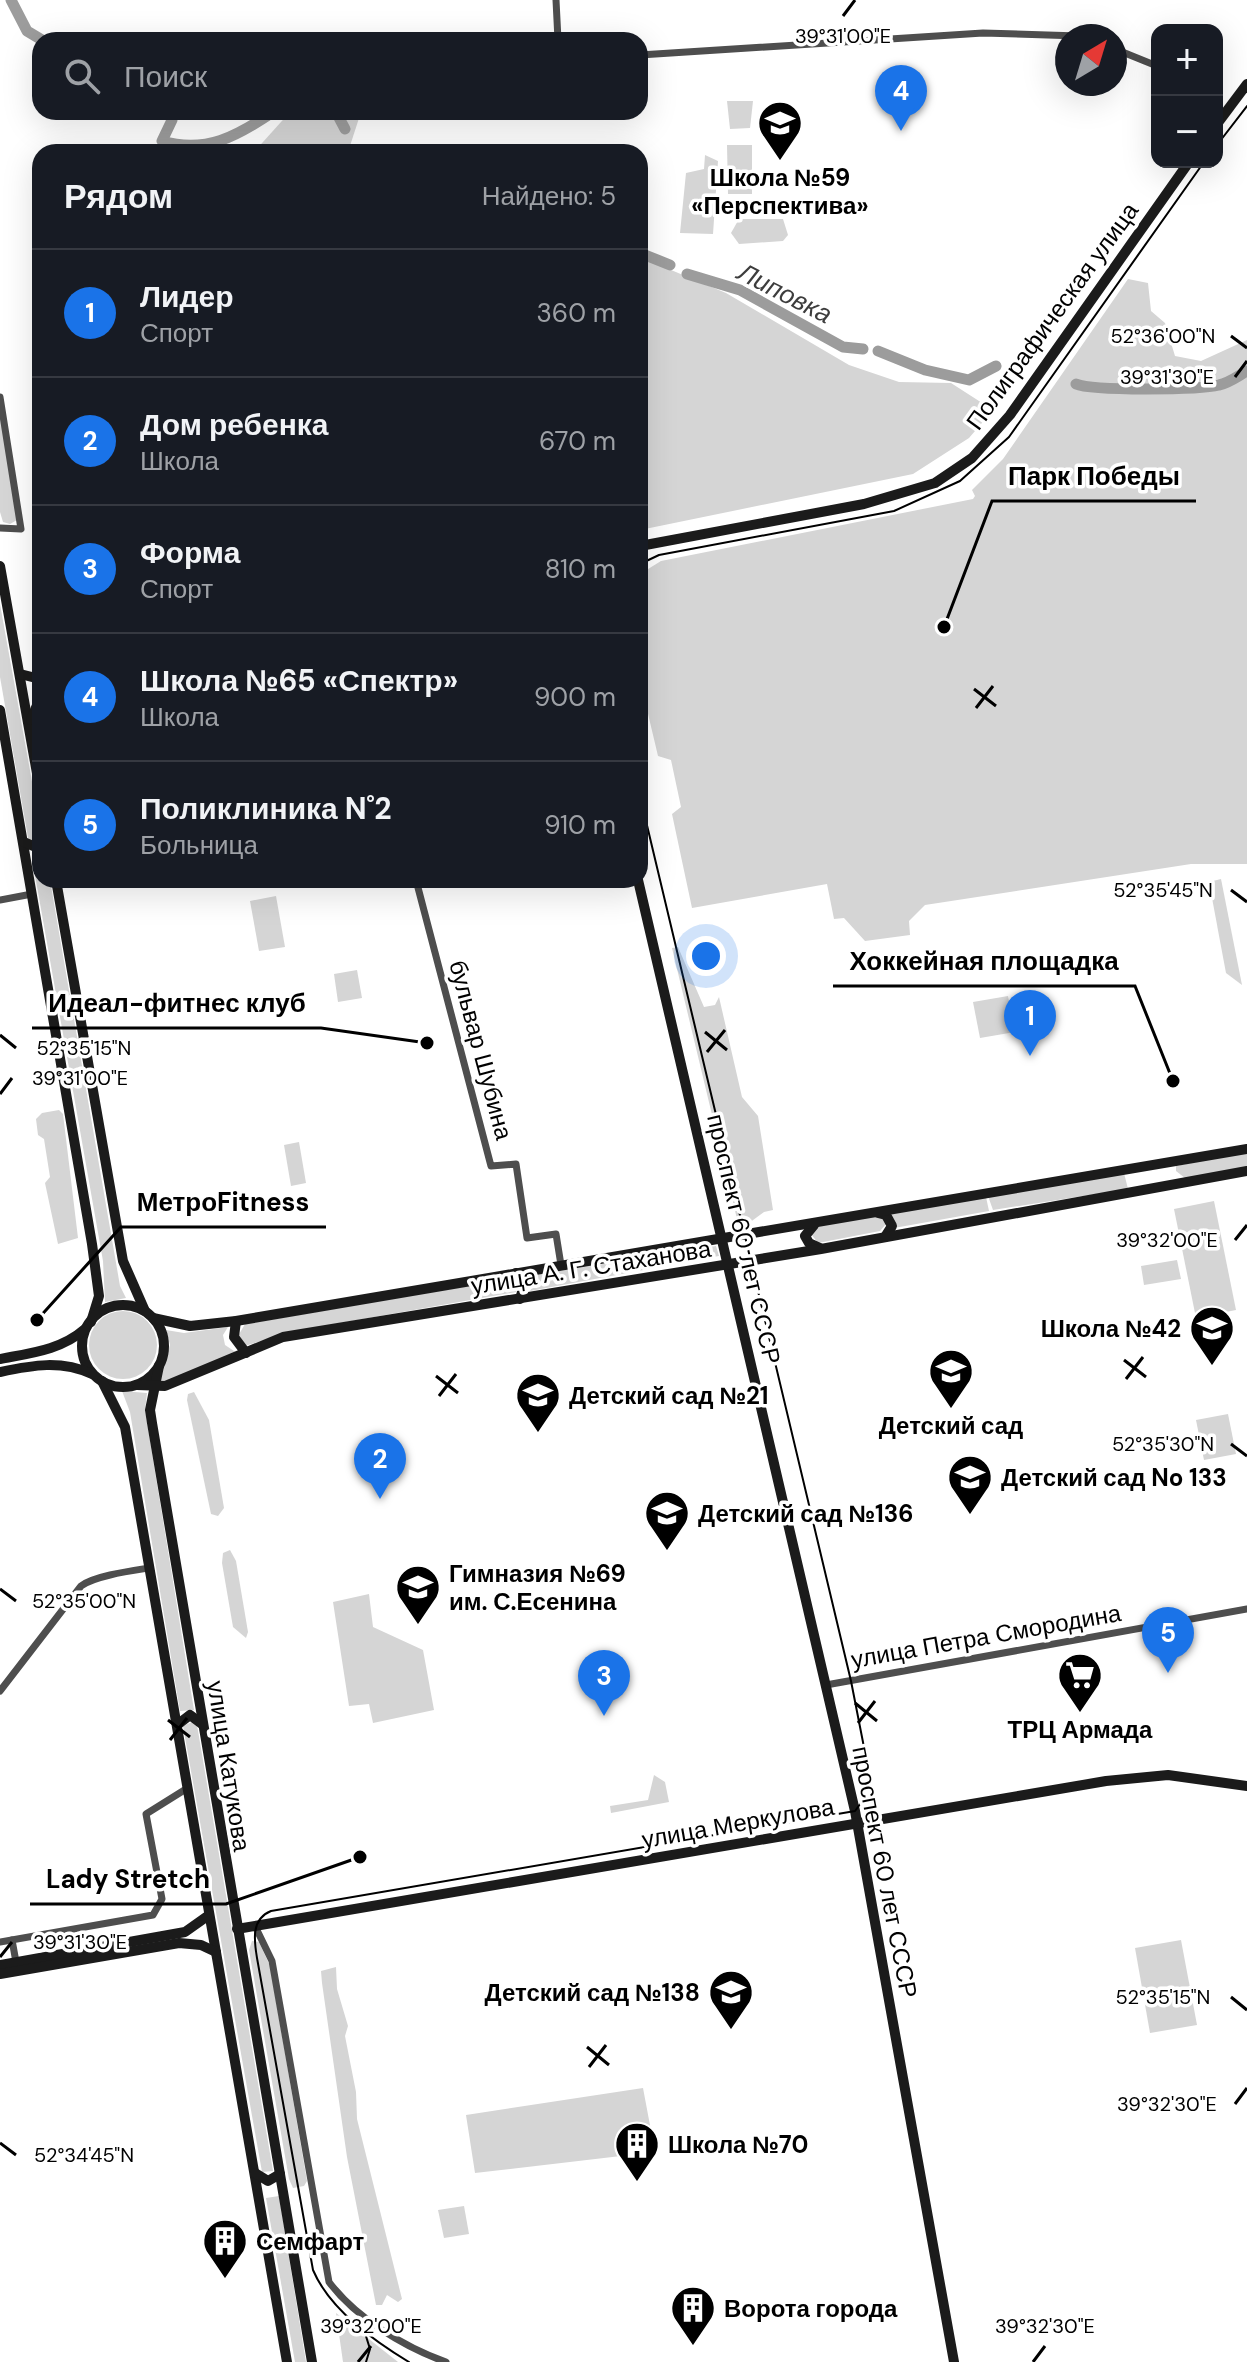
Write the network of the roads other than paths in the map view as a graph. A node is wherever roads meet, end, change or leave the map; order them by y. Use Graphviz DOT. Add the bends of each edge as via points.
graph roads {
  1 [pos="556,0"];
  2 [pos="558,32"];
  3 [pos="1055,35"];
  4 [pos="648,54"];
  5 [pos="1127,54"];
  6 [pos="1151,64"];
  7 [pos="1247,84"];
  8 [pos="1223,114"];
  9 [pos="1185,168"];
  10 [pos="0,397"];
  11 [pos="0,528"];
  12 [pos="648,545"];
  13 [pos="0,566"];
  14 [pos="20,674"];
  15 [pos="32,677"];
  16 [pos="0,710"];
  17 [pos="32,718"];
  18 [pos="29,726"];
  19 [pos="32,743"];
  20 [pos="24,842"];
  21 [pos="32,848"];
  22 [pos="57,888"];
  23 [pos="418,888"];
  24 [pos="640,888"];
  25 [pos="32,894"];
  26 [pos="0,900"];
  27 [pos="1247,1149"];
  28 [pos="1185,1160"];
  29 [pos="1247,1171"];
  30 [pos="1188,1181"];
  31 [pos="877,1213"];
  32 [pos="816,1224"];
  33 [pos="885,1237"];
  34 [pos="723,1239"];
  35 [pos="821,1249"];
  36 [pos="730,1264"];
  37 [pos="561,1265"];
  38 [pos="516,1273"];
  39 [pos="520,1299"];
  40 [pos="149,1315"];
  41 [pos="236,1321"];
  42 [pos="89,1325"];
  43 [pos="246,1353"];
  44 [pos="0,1359"];
  45 [pos="159,1366"];
  46 [pos="0,1372"];
  47 [pos="98,1378"];
  48 [pos="137,1385"];
  49 [pos="160,1387"];
  50 [pos="149,1568"];
  51 [pos="1247,1609"];
  52 [pos="826,1685"];
  53 [pos="0,1691"];
  54 [pos="202,1724"];
  55 [pos="177,1725"];
  56 [pos="1247,1786"];
  57 [pos="186,1789"];
  58 [pos="858,1823"];
  59 [pos="209,1915"];
  60 [pos="255,1926"];
  61 [pos="237,1929"];
  62 [pos="12,1940"];
  63 [pos="0,1942"];
  64 [pos="216,1952"];
  65 [pos="16,1962"];
  66 [pos="0,1965"];
  67 [pos="0,1974"];
  68 [pos="255,2173"];
  69 [pos="280,2174"];
  70 [pos="287,2362"];
  71 [pos="312,2362"];
  72 [pos="446,2362"];
  73 [pos="954,2362"];
  1 -- 2 [label="street"];
  3 -- 4 [label="street" via="983,33"];
  5 -- 6 [label="street"];
  7 -- 8 [label="main road"];
  9 -- 12 [label="main road, Полиграфическая улица" via="1010,415 972,458 935,483 864,504"];
  10 -- 11 [label="street" via="21,529"];
  13 -- 14 [label="main road"];
  14 -- 15 [label="main road"];
  14 -- 18 [label="main road"];
  16 -- 20 [label="main road"];
  17 -- 18 [label="main road"];
  18 -- 19 [label="main road"];
  20 -- 21 [label="main road"];
  20 -- 25 [label="main road"];
  22 -- 40 [label="main road" via="123,1261"];
  23 -- 37 [label="street, бульвар Шубина" via="491,1166 516,1164 527,1238 556,1234"];
  24 -- 34 [label="main road, проспект 60 лет СССР"];
  25 -- 26 [label="street"];
  25 -- 42 [label="main road" via="98,1281"];
  27 -- 28 [label="main road, улица А. Г. Стаханова"];
  28 -- 30 [label="main road" via="1172,1172 1177,1180"];
  28 -- 31 [label="main road, улица А. Г. Стаханова"];
  29 -- 30 [label="main road, улица А. Г. Стаханова"];
  30 -- 33 [label="main road, улица А. Г. Стаханова"];
  31 -- 32 [label="main road, улица А. Г. Стаханова"];
  31 -- 33 [label="main road" via="890,1219"];
  32 -- 34 [label="main road, улица А. Г. Стаханова"];
  32 -- 35 [label="main road" via="805,1236"];
  33 -- 35 [label="main road, улица А. Г. Стаханова"];
  34 -- 36 [label="main road, проспект 60 лет СССР"];
  34 -- 37 [label="main road, улица А. Г. Стаханова"];
  35 -- 36 [label="main road, улица А. Г. Стаханова"];
  36 -- 39 [label="main road, улица А. Г. Стаханова"];
  36 -- 52 [label="main road, проспект 60 лет СССР"];
  37 -- 38 [label="main road, улица А. Г. Стаханова"];
  38 -- 39 [label="main road" via="524,1285"];
  38 -- 41 [label="main road, улица А. Г. Стаханова"];
  39 -- 43 [label="main road, улица А. Г. Стаханова" via="283,1337"];
  40 -- 41 [label="main road, улица А. Г. Стаханова" via="190,1326"];
  40 -- 42 [label="main road" via="116,1306"];
  40 -- 45 [label="main road" via="164,1341"];
  41 -- 43 [label="main road" via="234,1337"];
  42 -- 44 [label="main road" via="74,1339 47,1351"];
  42 -- 47 [label="main road" via="83,1352"];
  43 -- 49 [label="main road, улица А. Г. Стаханова"];
  45 -- 48 [label="main road"];
  45 -- 49 [label="main road"];
  46 -- 47 [label="main road" via="72,1365"];
  47 -- 48 [label="main road" via="113,1386"];
  47 -- 50 [label="main road, улица Катукова" via="125,1427"];
  48 -- 49 [label="main road, улица А. Г. Стаханова"];
  49 -- 54 [label="main road, улица Катукова" via="151,1401 152,1423"];
  50 -- 53 [label="street" via="92,1578 81,1586"];
  50 -- 55 [label="main road, улица Катукова"];
  51 -- 52 [label="street, улица Петра Смородина"];
  52 -- 58 [label="main road, проспект 60 лет СССР"];
  54 -- 55 [label="main road" via="190,1715"];
  54 -- 61 [label="main road, улица Катукова"];
  55 -- 57 [label="main road, улица Катукова"];
  56 -- 58 [label="main road, улица Меркулова" via="1168,1775 1124,1778"];
  57 -- 59 [label="main road, улица Катукова"];
  57 -- 62 [label="street" via="146,1814 162,1899 153,1915"];
  58 -- 60 [label="main road, улица Меркулова"];
  58 -- 73 [label="main road, проспект 60 лет СССР"];
  59 -- 64 [label="main road, улица Катукова"];
  59 -- 65 [label="main road" via="185,1932"];
  60 -- 61 [label="main road, улица Меркулова"];
  60 -- 72 [label="street" via="272,1961 329,2282 341,2298 412,2348"];
  61 -- 69 [label="main road, улица Катукова"];
  62 -- 63 [label="street"];
  62 -- 65 [label="street"];
  64 -- 67 [label="main road" via="179,1943"];
  64 -- 68 [label="main road, улица Катукова"];
  65 -- 66 [label="main road"];
  68 -- 69 [label="main road" via="268,2181"];
  68 -- 70 [label="main road, улица Катукова"];
  69 -- 71 [label="main road, улица Катукова"];
}
